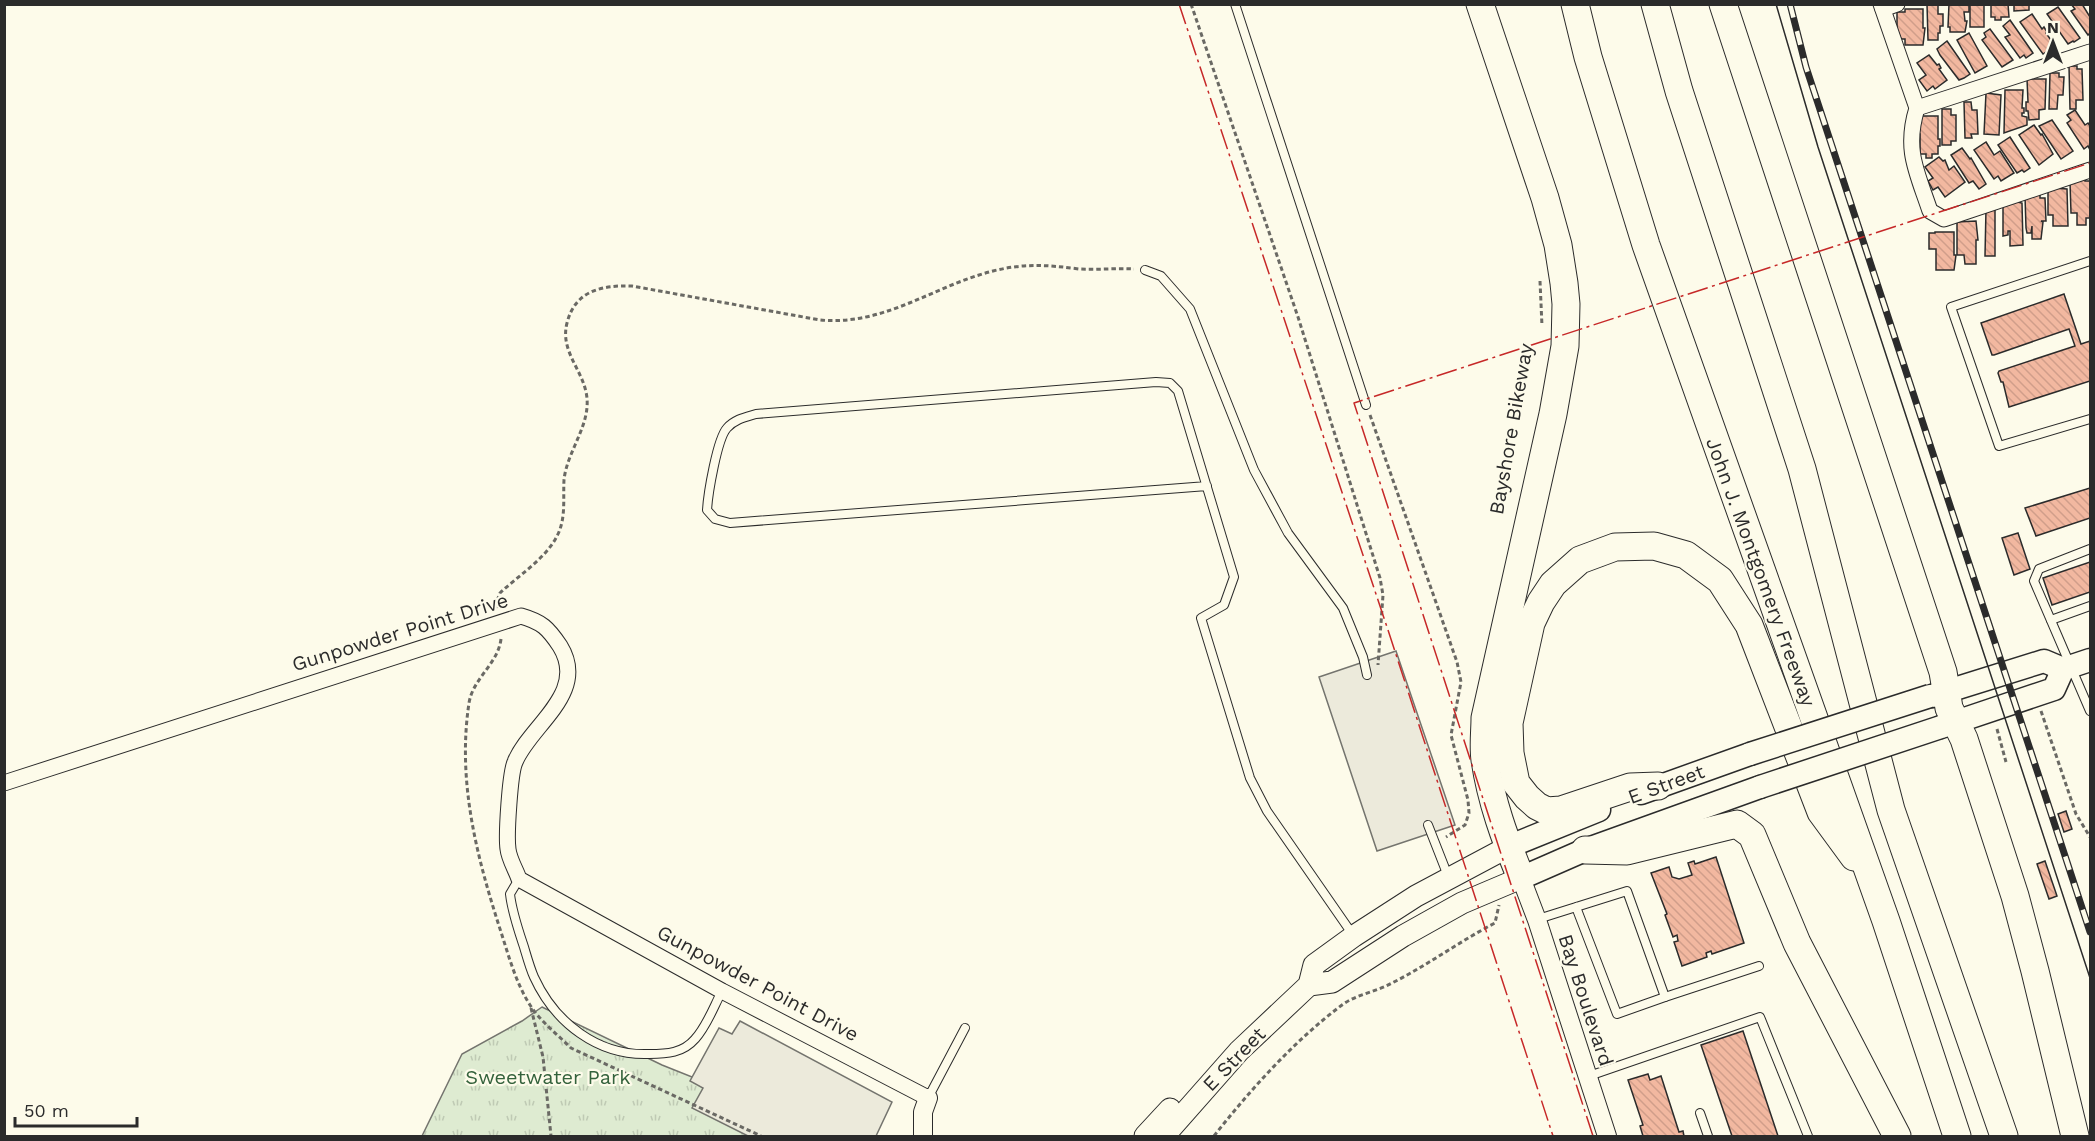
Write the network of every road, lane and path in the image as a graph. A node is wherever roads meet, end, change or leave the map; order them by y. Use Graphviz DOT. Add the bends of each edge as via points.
graph roads {
  1 [pos="1191,4"];
  2 [pos="1235,4"];
  3 [pos="1480,4"];
  4 [pos="1575,4"];
  5 [pos="1655,4"];
  6 [pos="1723,4"];
  7 [pos="1887,6"];
  8 [pos="2091,52"];
  9 [pos="1917,108"];
  10 [pos="2091,170"];
  11 [pos="2091,261"];
  12 [pos="1145,270"];
  13 [pos="1540,278"];
  14 [pos="1542,328"];
  15 [pos="1366,405"];
  16 [pos="2091,419"];
  17 [pos="1207,486"];
  18 [pos="2091,549"];
  19 [pos="2091,606"];
  20 [pos="2051,620"];
  21 [pos="501,624"];
  22 [pos="2075,665"];
  23 [pos="1378,671"];
  24 [pos="1368,675"];
  25 [pos="1938,694"];
  26 [pos="2039,707"];
  27 [pos="2091,711"];
  28 [pos="1948,724"];
  29 [pos="1997,729"];
  30 [pos="2006,762"];
  31 [pos="4,783"];
  32 [pos="1658,786"];
  33 [pos="1428,825"];
  34 [pos="2091,837"];
  35 [pos="1435,844"];
  36 [pos="1508,847"];
  37 [pos="1585,849"];
  38 [pos="1448,878"];
  39 [pos="1521,878"];
  40 [pos="519,879"];
  41 [pos="1871,879"];
  42 [pos="1576,907"];
  43 [pos="1500,908"];
  44 [pos="1537,920"];
  45 [pos="1354,936"];
  46 [pos="1759,966"];
  47 [pos="1309,985"];
  48 [pos="722,991"];
  49 [pos="1665,998"];
  50 [pos="530,1005"];
  51 [pos="965,1028"];
  52 [pos="1587,1077"];
  53 [pos="1200,1095"];
  54 [pos="928,1098"];
  55 [pos="1701,1113"];
  56 [pos="551,1137"];
  57 [pos="761,1137"];
  58 [pos="923,1137"];
  59 [pos="1145,1137"];
  60 [pos="1164,1137"];
  61 [pos="1214,1137"];
  62 [pos="1607,1137"];
  63 [pos="1708,1137"];
  64 [pos="1808,1137"];
  65 [pos="1897,1137"];
  66 [pos="1957,1137"];
  67 [pos="2004,1137"];
  68 [pos="2075,1137"];
  1 -- 23 [label="path" via="1298,317 1380,578 1383,596"];
  2 -- 15 [label="lane"];
  3 -- 36 [label="highway" via="1545,198 1566,304 1565,346 1553,414 1485,717 1485,758"];
  4 -- 41 [label="highway, John J. Montgomery Freeway" via="1646,245"];
  5 -- 67 [label="highway" via="1679,91 1802,469 1891,810"];
  6 -- 25 [label="highway" via="1943,672"];
  7 -- 9 [label="street"];
  8 -- 9 [label="street"];
  9 -- 10 [label="street" via="1911,153 1930,211 1944,219"];
  11 -- 16 [label="lane" via="1951,307 1999,446"];
  12 -- 21 [label="path" via="1023,265 967,279 878,315 840,322 632,286 600,287 584,295 567,322 568,349 586,391 587,405 564,479 562,520 551,545 500,592 497,601"];
  12 -- 24 [label="lane" via="1161,276 1190,309 1254,470 1288,533 1343,608"];
  13 -- 14 [label="path, Bayshore Bikeway"];
  15 -- 35 [label="path" via="1461,682 1451,735 1469,813 1465,825"];
  17 -- 17 [label="lane" via="1178,391 1170,383 1156,382 741,418 726,428 707,510 715,519 730,523"];
  17 -- 45 [label="lane" via="1234,577 1224,605 1200,618 1250,778 1268,811"];
  18 -- 20 [label="lane" via="2039,569 2035,575"];
  19 -- 20 [label="lane"];
  20 -- 22 [label="lane"];
  21 -- 31 [label="street, Gunpowder Point Drive"];
  21 -- 40 [label="street, Gunpowder Point Drive" via="521,616 538,621 565,654 567,672 564,691 555,708 514,763 508,851"];
  21 -- 50 [label="path" via="497,655 470,700 466,781 483,878 516,976"];
  22 -- 25 [label="main road, E Street" via="2044,661"];
  22 -- 27 [label="lane"];
  22 -- 28 [label="main road, E Street" via="2054,689"];
  25 -- 28 [label="highway"];
  25 -- 32 [label="main road, E Street, bridge"];
  26 -- 34 [label="path" via="2076,814"];
  28 -- 37 [label="main road, E Street, bridge"];
  28 -- 68 [label="highway" via="1966,744 2015,896"];
  29 -- 30 [label="path"];
  32 -- 36 [label="main road, E Street"];
  32 -- 41 [label="highway" via="1630,787 1547,811 1527,797 1516,783 1510,753 1509,723 1531,623 1541,602 1553,584 1580,560 1615,547 1654,546 1686,555 1720,580 1749,626 1821,812"];
  33 -- 35 [label="lane"];
  35 -- 38 [label="lane"];
  36 -- 38 [label="main road, E Street"];
  36 -- 39 [label="highway"];
  37 -- 39 [label="main road, E Street"];
  37 -- 65 [label="highway" via="1627,851 1737,824 1752,835 1797,943"];
  38 -- 45 [label="main road, E Street"];
  39 -- 44 [label="street, Bay Boulevard"];
  39 -- 47 [label="main road, E Street" via="1462,903 1332,982"];
  40 -- 48 [label="street, Gunpowder Point Drive"];
  40 -- 48 [label="lane" via="510,894 512,911 534,977 560,1018 581,1034 625,1053 666,1054 683,1050 696,1038"];
  41 -- 66 [label="highway, John J. Montgomery Freeway"];
  42 -- 44 [label="lane"];
  42 -- 49 [label="lane" via="1617,1014"];
  42 -- 49 [label="lane" via="1627,891"];
  43 -- 61 [label="path" via="1495,923 1392,983 1342,1005 1241,1102"];
  44 -- 52 [label="street, Bay Boulevard"];
  45 -- 47 [label="main road, E Street" via="1314,965"];
  46 -- 49 [label="lane"];
  47 -- 53 [label="main road, E Street" via="1239,1051"];
  48 -- 54 [label="street, Gunpowder Point Drive"];
  50 -- 56 [label="path" via="543,1057"];
  50 -- 57 [label="path" via="571,1048"];
  51 -- 54 [label="lane"];
  52 -- 62 [label="street, Bay Boulevard"];
  52 -- 64 [label="lane" via="1760,1017"];
  53 -- 59 [label="main road" via="1174,1104"];
  53 -- 60 [label="main road, E Street"];
  54 -- 58 [label="street" via="923,1112"];
  55 -- 63 [label="lane"];
}
